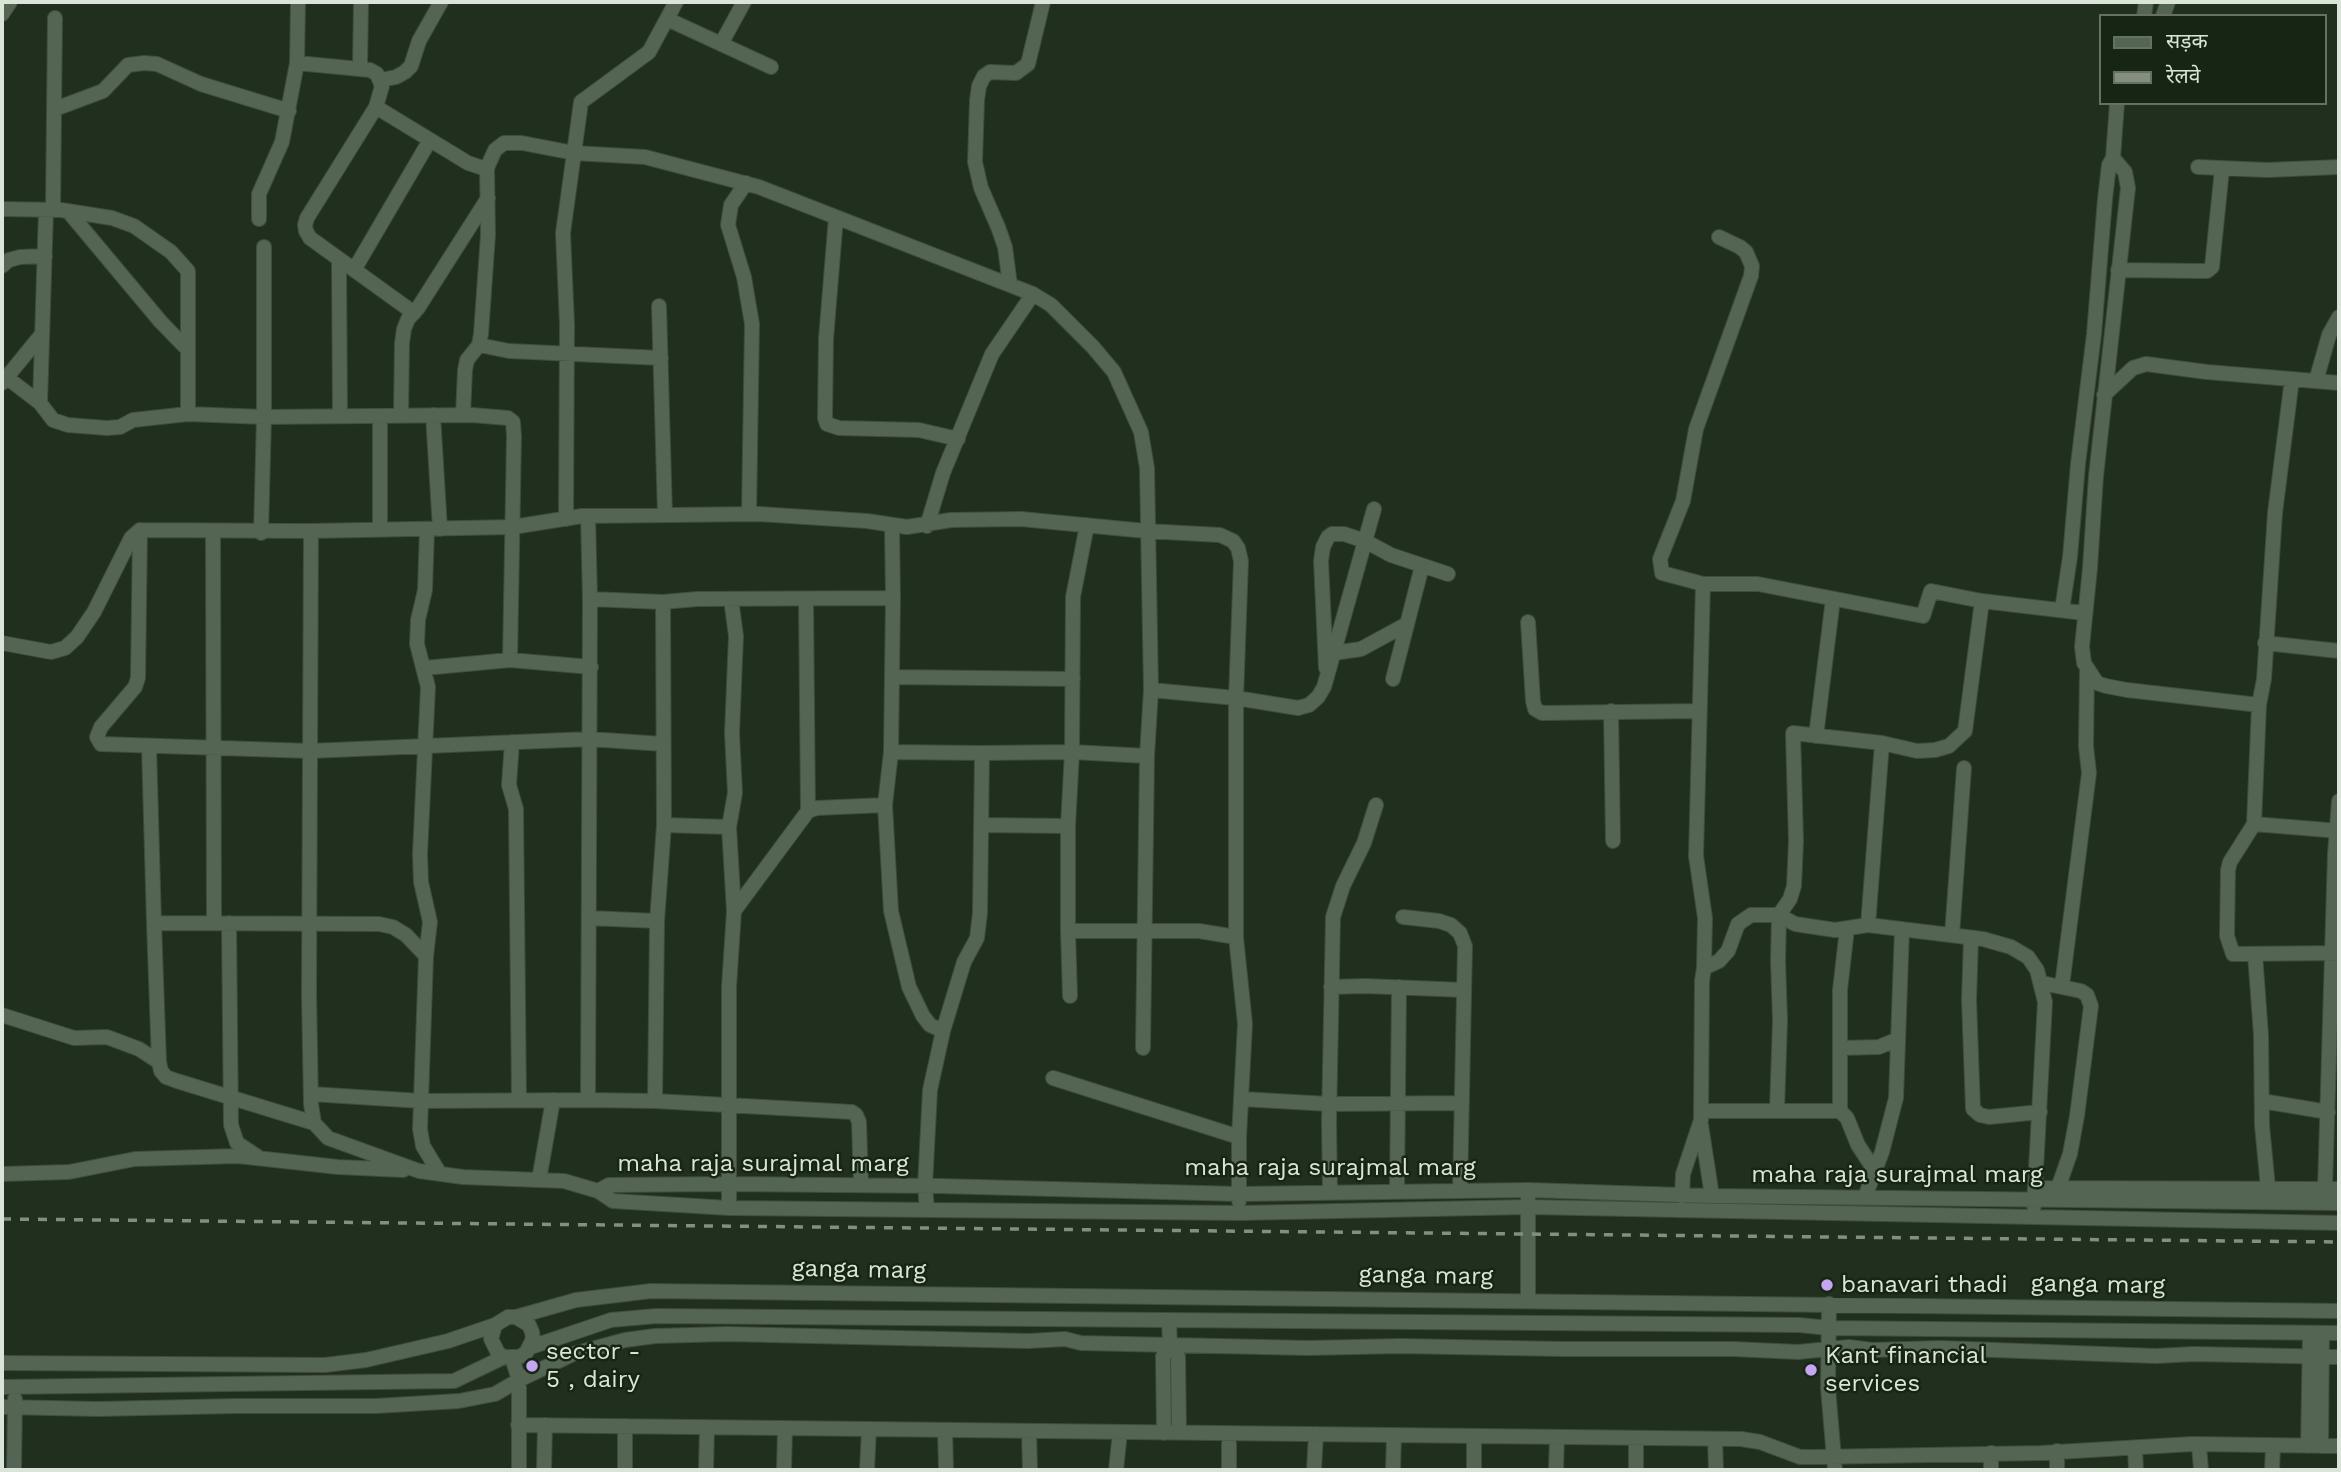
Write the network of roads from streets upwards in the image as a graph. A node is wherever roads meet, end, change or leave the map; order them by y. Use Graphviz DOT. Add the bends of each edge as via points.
graph roads {
  1 [pos="10,2"];
  2 [pos="298,2"];
  3 [pos="361,2"];
  4 [pos="441,2"];
  5 [pos="676,2"];
  6 [pos="744,2"];
  7 [pos="1043,2"];
  8 [pos="2,14"];
  9 [pos="55,18"];
  10 [pos="667,19"];
  11 [pos="720,44"];
  12 [pos="297,63"];
  13 [pos="771,66"];
  14 [pos="360,68"];
  15 [pos="381,80"];
  16 [pos="2117,105"];
  17 [pos="376,107"];
  18 [pos="55,109"];
  19 [pos="289,111"];
  20 [pos="430,140"];
  21 [pos="574,153"];
  22 [pos="2113,158"];
  23 [pos="2339,166"];
  24 [pos="2198,167"];
  25 [pos="488,168"];
  26 [pos="2222,169"];
  27 [pos="746,183"];
  28 [pos="489,197"];
  29 [pos="2,209"];
  30 [pos="49,210"];
  31 [pos="68,211"];
  32 [pos="836,217"];
  33 [pos="259,219"];
  34 [pos="1719,237"];
  35 [pos="264,247"];
  36 [pos="45,256"];
  37 [pos="339,259"];
  38 [pos="2,266"];
  39 [pos="354,270"];
  40 [pos="2118,270"];
  41 [pos="1010,285"];
  42 [pos="1033,294"];
  43 [pos="659,306"];
  44 [pos="414,313"];
  45 [pos="2339,317"];
  46 [pos="42,334"];
  47 [pos="479,345"];
  48 [pos="188,350"];
  49 [pos="566,353"];
  50 [pos="661,358"];
  51 [pos="2292,379"];
  52 [pos="4,380"];
  53 [pos="2316,381"];
  54 [pos="2339,383"];
  55 [pos="2103,396"];
  56 [pos="40,403"];
  57 [pos="188,414"];
  58 [pos="380,415"];
  59 [pos="401,415"];
  60 [pos="433,415"];
  61 [pos="463,415"];
  62 [pos="340,416"];
  63 [pos="264,417"];
  64 [pos="958,439"];
  65 [pos="1374,509"];
  66 [pos="749,514"];
  67 [pos="665,515"];
  68 [pos="589,516"];
  69 [pos="566,519"];
  70 [pos="1087,525"];
  71 [pos="892,526"];
  72 [pos="927,526"];
  73 [pos="513,527"];
  74 [pos="434,529"];
  75 [pos="140,530"];
  76 [pos="380,530"];
  77 [pos="311,531"];
  78 [pos="1146,531"];
  79 [pos="213,532"];
  80 [pos="261,533"];
  81 [pos="1365,541"];
  82 [pos="1422,566"];
  83 [pos="1448,574"];
  84 [pos="1703,584"];
  85 [pos="893,598"];
  86 [pos="590,599"];
  87 [pos="731,599"];
  88 [pos="806,599"];
  89 [pos="1833,599"];
  90 [pos="1982,601"];
  91 [pos="663,602"];
  92 [pos="2062,610"];
  93 [pos="2084,613"];
  94 [pos="1528,622"];
  95 [pos="1407,624"];
  96 [pos="2265,643"];
  97 [pos="3,645"];
  98 [pos="2339,651"];
  99 [pos="1334,653"];
  100 [pos="510,660"];
  101 [pos="591,667"];
  102 [pos="424,668"];
  103 [pos="2088,671"];
  104 [pos="892,677"];
  105 [pos="1326,679"];
  106 [pos="1393,679"];
  107 [pos="1073,680"];
  108 [pos="1151,690"];
  109 [pos="1236,698"];
  110 [pos="2259,705"];
  111 [pos="1699,711"];
  112 [pos="1611,712"];
  113 [pos="1816,736"];
  114 [pos="589,739"];
  115 [pos="512,742"];
  116 [pos="1882,743"];
  117 [pos="663,744"];
  118 [pos="426,745"];
  119 [pos="149,747"];
  120 [pos="214,749"];
  121 [pos="310,751"];
  122 [pos="891,752"];
  123 [pos="1072,752"];
  124 [pos="982,753"];
  125 [pos="1147,755"];
  126 [pos="1964,768"];
  127 [pos="2339,801"];
  128 [pos="1376,805"];
  129 [pos="885,806"];
  130 [pos="808,811"];
  131 [pos="2254,824"];
  132 [pos="664,825"];
  133 [pos="982,825"];
  134 [pos="1068,826"];
  135 [pos="729,827"];
  136 [pos="2338,831"];
  137 [pos="1613,841"];
  138 [pos="734,911"];
  139 [pos="1779,915"];
  140 [pos="1403,917"];
  141 [pos="589,918"];
  142 [pos="657,921"];
  143 [pos="214,922"];
  144 [pos="154,923"];
  145 [pos="229,923"];
  146 [pos="309,925"];
  147 [pos="1868,925"];
  148 [pos="1847,929"];
  149 [pos="1902,929"];
  150 [pos="1068,931"];
  151 [pos="1146,931"];
  152 [pos="1952,935"];
  153 [pos="1236,937"];
  154 [pos="1971,938"];
  155 [pos="2336,953"];
  156 [pos="2255,954"];
  157 [pos="426,956"];
  158 [pos="1704,968"];
  159 [pos="2042,983"];
  160 [pos="1399,986"];
  161 [pos="2062,986"];
  162 [pos="1331,988"];
  163 [pos="1464,990"];
  164 [pos="1070,996"];
  165 [pos="2,1016"];
  166 [pos="943,1031"];
  167 [pos="1898,1039"];
  168 [pos="1143,1048"];
  169 [pos="1841,1048"];
  170 [pos="159,1062"];
  171 [pos="2334,1065"];
  172 [pos="1053,1078"];
  173 [pos="311,1094"];
  174 [pos="231,1097"];
  175 [pos="1242,1099"];
  176 [pos="519,1100"];
  177 [pos="553,1100"];
  178 [pos="588,1100"];
  179 [pos="421,1101"];
  180 [pos="655,1101"];
  181 [pos="2262,1101"];
  182 [pos="1398,1103"];
  183 [pos="1462,1103"];
  184 [pos="729,1104"];
  185 [pos="1329,1104"];
  186 [pos="1777,1110"];
  187 [pos="1840,1111"];
  188 [pos="2040,1112"];
  189 [pos="2328,1112"];
  190 [pos="1700,1116"];
  191 [pos="314,1123"];
  192 [pos="1239,1137"];
  193 [pos="258,1157"];
  194 [pos="419,1171"];
  195 [pos="1875,1171"];
  196 [pos="2,1174"];
  197 [pos="440,1174"];
  198 [pos="539,1180"];
  199 [pos="730,1184"];
  200 [pos="861,1185"];
  201 [pos="925,1186"];
  202 [pos="2058,1188"];
  203 [pos="2268,1188"];
  204 [pos="2332,1189"];
  205 [pos="1528,1190"];
  206 [pos="598,1191"];
  207 [pos="1460,1191"];
  208 [pos="1330,1192"];
  209 [pos="1397,1192"];
  210 [pos="2035,1193"];
  211 [pos="1239,1194"];
  212 [pos="1682,1196"];
  213 [pos="1712,1196"];
  214 [pos="1865,1197"];
  215 [pos="2339,1203"];
  216 [pos="1528,1207"];
  217 [pos="729,1208"];
  218 [pos="927,1210"];
  219 [pos="1240,1213"];
  220 [pos="2034,1218"];
  221 [pos="2339,1223"];
  222 [pos="1528,1300"];
  223 [pos="1829,1304"];
  224 [pos="2339,1311"];
  225 [pos="516,1317"];
  226 [pos="1169,1321"];
  227 [pos="495,1325"];
  228 [pos="1829,1328"];
  229 [pos="2316,1333"];
  230 [pos="2339,1333"];
  231 [pos="1170,1345"];
  232 [pos="531,1347"];
  233 [pos="1827,1349"];
  234 [pos="2339,1357"];
  235 [pos="508,1358"];
  236 [pos="2315,1358"];
  237 [pos="2,1363"];
  238 [pos="519,1380"];
  239 [pos="8,1387"];
  240 [pos="8,1407"];
  241 [pos="518,1425"];
  242 [pos="545,1425"];
  243 [pos="625,1426"];
  244 [pos="707,1427"];
  245 [pos="785,1428"];
  246 [pos="869,1429"];
  247 [pos="945,1430"];
  248 [pos="1030,1431"];
  249 [pos="1120,1432"];
  250 [pos="1164,1433"];
  251 [pos="1179,1433"];
  252 [pos="1230,1433"];
  253 [pos="1316,1434"];
  254 [pos="1394,1435"];
  255 [pos="1474,1436"];
  256 [pos="1557,1437"];
  257 [pos="1636,1438"];
  258 [pos="1716,1439"];
  259 [pos="2199,1444"];
  260 [pos="2273,1446"];
  261 [pos="2315,1446"];
  262 [pos="2339,1446"];
  263 [pos="2135,1448"];
  264 [pos="2057,1451"];
  265 [pos="1992,1453"];
  266 [pos="1925,1463"];
  267 [pos="1799,1464"];
  268 [pos="1835,1464"];
  269 [pos="1855,1464"];
  270 [pos="14,1470"];
  271 [pos="519,1470"];
  272 [pos="544,1470"];
  273 [pos="625,1470"];
  274 [pos="706,1470"];
  275 [pos="784,1470"];
  276 [pos="867,1470"];
  277 [pos="946,1470"];
  278 [pos="1030,1470"];
  279 [pos="1116,1470"];
  280 [pos="1229,1470"];
  281 [pos="1314,1470"];
  282 [pos="1393,1470"];
  283 [pos="1474,1470"];
  284 [pos="1556,1470"];
  285 [pos="1636,1470"];
  286 [pos="1716,1470"];
  287 [pos="1991,1470"];
  288 [pos="2057,1470"];
  289 [pos="2136,1470"];
  290 [pos="2201,1470"];
  291 [pos="2272,1470"];
  1 -- 8 [label="street"];
  2 -- 12 [label="street"];
  3 -- 14 [label="street"];
  4 -- 15 [label="street" via="411,66 396,77"];
  5 -- 10 [label="street"];
  6 -- 11 [label="street"];
  7 -- 41 [label="street" via="1028,64 1016,73 984,76 977,100 975,163 1005,247"];
  9 -- 18 [label="street"];
  10 -- 11 [label="street"];
  10 -- 21 [label="street" via="649,52 581,102"];
  11 -- 13 [label="street"];
  12 -- 14 [label="street"];
  12 -- 19 [label="street"];
  14 -- 15 [label="street"];
  15 -- 17 [label="street"];
  16 -- 22 [label="street"];
  17 -- 20 [label="street"];
  17 -- 37 [label="street" via="304,225 310,238"];
  18 -- 19 [label="street" via="103,91 128,65 144,63"];
  18 -- 30 [label="street"];
  19 -- 33 [label="street" via="282,142 260,194"];
  20 -- 25 [label="street" via="468,163"];
  20 -- 39 [label="street"];
  21 -- 25 [label="street" via="504,143 495,150"];
  21 -- 27 [label="street" via="645,157"];
  21 -- 49 [label="street" via="563,233"];
  22 -- 40 [label="street" via="2125,172 2128,188"];
  22 -- 92 [label="street"];
  23 -- 26 [label="street"];
  24 -- 26 [label="street"];
  25 -- 28 [label="street"];
  26 -- 40 [label="street" via="2212,267 2207,271"];
  27 -- 32 [label="street"];
  27 -- 66 [label="street" via="731,205 728,225 752,324"];
  28 -- 44 [label="street"];
  28 -- 47 [label="street"];
  29 -- 30 [label="street"];
  30 -- 31 [label="street"];
  30 -- 36 [label="street"];
  31 -- 48 [label="street"];
  31 -- 48 [label="street" via="134,226 171,252 188,271"];
  32 -- 41 [label="street"];
  32 -- 64 [label="street" via="826,339 827,424 919,430"];
  34 -- 84 [label="street" via="1746,252 1751,276 1696,429 1683,501 1660,559 1662,573"];
  35 -- 63 [label="street"];
  36 -- 38 [label="street" via="20,257"];
  36 -- 46 [label="street"];
  37 -- 39 [label="street"];
  37 -- 62 [label="street"];
  39 -- 44 [label="street"];
  40 -- 55 [label="street"];
  41 -- 42 [label="street"];
  42 -- 64 [label="street" via="992,354"];
  42 -- 78 [label="street" via="1070,323 1114,372 1140,432 1147,468"];
  43 -- 50 [label="street"];
  44 -- 59 [label="street" via="402,343"];
  45 -- 53 [label="street"];
  46 -- 52 [label="street"];
  46 -- 56 [label="street"];
  47 -- 49 [label="street"];
  47 -- 61 [label="street" via="467,360"];
  48 -- 57 [label="street"];
  49 -- 50 [label="street"];
  49 -- 69 [label="street"];
  50 -- 67 [label="street"];
  51 -- 53 [label="street"];
  51 -- 55 [label="street" via="2146,364 2133,368"];
  51 -- 96 [label="street"];
  52 -- 56 [label="street"];
  53 -- 54 [label="street"];
  55 -- 93 [label="street"];
  56 -- 57 [label="street" via="60,423 107,428"];
  57 -- 63 [label="street"];
  58 -- 59 [label="street"];
  58 -- 62 [label="street"];
  58 -- 76 [label="street"];
  59 -- 60 [label="street"];
  60 -- 61 [label="street"];
  60 -- 74 [label="street"];
  61 -- 73 [label="street" via="501,416 513,422"];
  62 -- 63 [label="street"];
  63 -- 80 [label="street"];
  64 -- 72 [label="street"];
  65 -- 81 [label="street"];
  66 -- 67 [label="street"];
  66 -- 71 [label="street"];
  67 -- 68 [label="street"];
  68 -- 69 [label="street"];
  68 -- 86 [label="street"];
  69 -- 73 [label="street"];
  70 -- 72 [label="street" via="980,519"];
  70 -- 78 [label="street"];
  70 -- 107 [label="street" via="1073,597"];
  71 -- 72 [label="street"];
  71 -- 85 [label="street"];
  73 -- 74 [label="street"];
  73 -- 100 [label="street"];
  74 -- 76 [label="street"];
  74 -- 102 [label="street" via="418,620 417,645"];
  75 -- 79 [label="street"];
  75 -- 97 [label="street" via="131,538 94,612 65,648 51,652"];
  75 -- 119 [label="street" via="138,678 97,737 102,744"];
  76 -- 77 [label="street"];
  77 -- 80 [label="street"];
  77 -- 121 [label="street"];
  78 -- 108 [label="street"];
  78 -- 109 [label="street" via="1220,536 1238,548"];
  79 -- 80 [label="street"];
  79 -- 120 [label="street"];
  81 -- 82 [label="street"];
  81 -- 99 [label="street"];
  81 -- 105 [label="street" via="1332,534 1323,547"];
  82 -- 83 [label="street"];
  82 -- 95 [label="street"];
  84 -- 89 [label="street" via="1758,584"];
  84 -- 111 [label="street"];
  85 -- 88 [label="street"];
  85 -- 104 [label="street"];
  86 -- 91 [label="street"];
  86 -- 101 [label="street"];
  87 -- 88 [label="street"];
  87 -- 91 [label="street"];
  87 -- 135 [label="street" via="736,636 732,733 736,774"];
  88 -- 130 [label="street"];
  89 -- 90 [label="street" via="1923,616 1931,590"];
  89 -- 113 [label="street"];
  90 -- 92 [label="street"];
  90 -- 116 [label="street" via="1965,731 1949,746 1935,750"];
  91 -- 117 [label="street"];
  92 -- 93 [label="street"];
  93 -- 103 [label="street" via="2081,647"];
  94 -- 112 [label="street" via="1535,709 1551,714"];
  95 -- 99 [label="street" via="1361,649"];
  95 -- 106 [label="street"];
  96 -- 98 [label="street"];
  96 -- 110 [label="street"];
  99 -- 105 [label="street"];
  100 -- 101 [label="street"];
  100 -- 102 [label="street"];
  101 -- 114 [label="street"];
  102 -- 118 [label="street" via="428,687"];
  103 -- 110 [label="street" via="2097,683 2127,690"];
  103 -- 161 [label="street" via="2088,774"];
  104 -- 107 [label="street"];
  104 -- 122 [label="street"];
  105 -- 109 [label="street" via="1318,697 1298,709"];
  107 -- 123 [label="street"];
  108 -- 109 [label="street"];
  108 -- 125 [label="street"];
  109 -- 153 [label="street"];
  110 -- 131 [label="street"];
  111 -- 112 [label="street"];
  111 -- 158 [label="street" via="1696,856 1705,918"];
  112 -- 137 [label="street"];
  113 -- 116 [label="street"];
  113 -- 139 [label="street" via="1793,733 1794,886"];
  114 -- 115 [label="street"];
  114 -- 117 [label="street"];
  114 -- 141 [label="street"];
  115 -- 118 [label="street"];
  115 -- 176 [label="street" via="509,785 516,809"];
  116 -- 147 [label="street"];
  117 -- 132 [label="street"];
  118 -- 121 [label="street"];
  118 -- 157 [label="street" via="420,853 430,922"];
  119 -- 120 [label="street"];
  119 -- 144 [label="street"];
  120 -- 121 [label="street"];
  120 -- 143 [label="street"];
  121 -- 146 [label="street"];
  122 -- 124 [label="street"];
  122 -- 129 [label="street"];
  123 -- 124 [label="street"];
  123 -- 125 [label="street"];
  123 -- 134 [label="street"];
  124 -- 133 [label="street"];
  125 -- 151 [label="street"];
  126 -- 152 [label="street"];
  127 -- 136 [label="street"];
  128 -- 162 [label="street" via="1333,917"];
  129 -- 130 [label="street"];
  129 -- 166 [label="street" via="891,911 909,987 923,1016"];
  130 -- 138 [label="street"];
  131 -- 136 [label="street"];
  131 -- 156 [label="street" via="2230,862 2227,936 2234,954"];
  132 -- 135 [label="street"];
  132 -- 142 [label="street"];
  133 -- 134 [label="street"];
  133 -- 166 [label="street" via="977,938 964,962"];
  134 -- 150 [label="street"];
  135 -- 138 [label="street"];
  136 -- 155 [label="street"];
  138 -- 184 [label="street"];
  139 -- 148 [label="street" via="1795,924"];
  139 -- 158 [label="street" via="1751,915 1738,924 1728,951"];
  139 -- 186 [label="street"];
  140 -- 163 [label="street" via="1439,921 1460,933 1465,946"];
  141 -- 142 [label="street"];
  141 -- 178 [label="street"];
  142 -- 180 [label="street"];
  143 -- 144 [label="street"];
  143 -- 145 [label="street"];
  144 -- 170 [label="street"];
  145 -- 146 [label="street"];
  145 -- 174 [label="street"];
  146 -- 157 [label="street" via="393,927"];
  146 -- 173 [label="street"];
  147 -- 148 [label="street"];
  147 -- 149 [label="street"];
  148 -- 169 [label="street" via="1840,990"];
  149 -- 152 [label="street"];
  149 -- 167 [label="street"];
  150 -- 151 [label="street"];
  150 -- 164 [label="street"];
  151 -- 153 [label="street" via="1199,931"];
  151 -- 168 [label="street"];
  152 -- 154 [label="street"];
  153 -- 175 [label="street" via="1245,1024"];
  154 -- 159 [label="street" via="2011,947 2028,957"];
  154 -- 188 [label="street" via="1973,1109 1989,1117"];
  155 -- 156 [label="street"];
  155 -- 171 [label="street"];
  156 -- 181 [label="street"];
  157 -- 179 [label="street"];
  158 -- 190 [label="street"];
  159 -- 161 [label="street"];
  159 -- 188 [label="street"];
  160 -- 162 [label="street"];
  160 -- 163 [label="street"];
  160 -- 182 [label="street"];
  161 -- 202 [label="street" via="2087,995 2091,1006 2077,1116"];
  162 -- 185 [label="street"];
  163 -- 183 [label="street"];
  165 -- 170 [label="street" via="74,1038 107,1037"];
  166 -- 201 [label="street" via="930,1090"];
  167 -- 169 [label="street" via="1879,1047"];
  167 -- 195 [label="street" via="1896,1098"];
  169 -- 187 [label="street"];
  170 -- 174 [label="street" via="166,1077"];
  171 -- 189 [label="street"];
  172 -- 192 [label="street"];
  173 -- 179 [label="street"];
  173 -- 191 [label="street"];
  174 -- 191 [label="street"];
  174 -- 193 [label="street" via="233,1135"];
  175 -- 185 [label="street"];
  175 -- 192 [label="street"];
  176 -- 177 [label="street"];
  176 -- 179 [label="street"];
  177 -- 178 [label="street"];
  177 -- 198 [label="street"];
  178 -- 180 [label="street"];
  179 -- 197 [label="street" via="420,1138"];
  180 -- 184 [label="street"];
  181 -- 189 [label="street"];
  181 -- 203 [label="street"];
  182 -- 183 [label="street"];
  182 -- 185 [label="street"];
  182 -- 209 [label="street"];
  183 -- 207 [label="street"];
  184 -- 199 [label="street"];
  184 -- 200 [label="street" via="852,1112 859,1122"];
  185 -- 208 [label="street"];
  186 -- 187 [label="street"];
  186 -- 190 [label="street"];
  187 -- 195 [label="street"];
  188 -- 210 [label="street"];
  189 -- 204 [label="street"];
  190 -- 212 [label="street"];
  190 -- 213 [label="street"];
  191 -- 194 [label="street" via="328,1138"];
  192 -- 211 [label="street"];
  193 -- 194 [label="street"];
  193 -- 196 [label="street" via="135,1159 69,1172"];
  194 -- 197 [label="street"];
  195 -- 214 [label="street"];
  197 -- 198 [label="street"];
  198 -- 206 [label="street" via="564,1181"];
  199 -- 200 [label="street, maha raja surajmal marg"];
  199 -- 206 [label="street, maha raja surajmal marg" via="609,1185"];
  199 -- 217 [label="street"];
  200 -- 201 [label="street, maha raja surajmal marg"];
  201 -- 211 [label="street, maha raja surajmal marg"];
  201 -- 218 [label="street"];
  202 -- 203 [label="street"];
  202 -- 210 [label="street"];
  203 -- 204 [label="street"];
  205 -- 207 [label="street, maha raja surajmal marg"];
  205 -- 212 [label="street, maha raja surajmal marg"];
  205 -- 216 [label="street"];
  206 -- 217 [label="street, maha raja surajmal marg" via="613,1201"];
  207 -- 209 [label="street, maha raja surajmal marg"];
  208 -- 209 [label="street, maha raja surajmal marg"];
  208 -- 211 [label="street, maha raja surajmal marg"];
  210 -- 214 [label="street, maha raja surajmal marg"];
  210 -- 215 [label="street, maha raja surajmal marg"];
  210 -- 220 [label="street"];
  211 -- 219 [label="street"];
  212 -- 213 [label="street, maha raja surajmal marg"];
  213 -- 214 [label="street, maha raja surajmal marg"];
  216 -- 219 [label="street, maha raja surajmal marg"];
  216 -- 220 [label="street, maha raja surajmal marg"];
  216 -- 222 [label="street"];
  217 -- 218 [label="street, maha raja surajmal marg"];
  218 -- 219 [label="street, maha raja surajmal marg"];
  220 -- 221 [label="street, maha raja surajmal marg"];
  222 -- 223 [label="street, ganga marg"];
  222 -- 225 [label="street, ganga marg" via="651,1291 576,1300"];
  223 -- 224 [label="street, ganga marg"];
  223 -- 228 [label="street"];
  225 -- 227 [label="street"];
  225 -- 232 [label="street" via="529,1325"];
  226 -- 228 [label="street, ganga marg"];
  226 -- 231 [label="street"];
  226 -- 232 [label="street, ganga marg" via="656,1316 611,1320"];
  227 -- 235 [label="street" via="491,1339 498,1353"];
  227 -- 237 [label="street" via="366,1360 325,1365"];
  228 -- 229 [label="street, ganga marg"];
  228 -- 233 [label="street"];
  229 -- 230 [label="street, ganga marg"];
  229 -- 236 [label="street"];
  231 -- 233 [label="street"];
  231 -- 238 [label="street" via="1065,1339 655,1336 573,1354"];
  231 -- 250 [label="street" via="1163,1356"];
  231 -- 251 [label="street" via="1178,1357"];
  232 -- 235 [label="street" via="519,1357"];
  233 -- 236 [label="street"];
  233 -- 268 [label="street"];
  234 -- 236 [label="street"];
  235 -- 238 [label="street"];
  235 -- 239 [label="street" via="454,1381"];
  236 -- 261 [label="street"];
  238 -- 240 [label="street" via="495,1394 419,1404"];
  238 -- 241 [label="street"];
  239 -- 240 [label="street"];
  240 -- 270 [label="street"];
  241 -- 242 [label="street"];
  241 -- 271 [label="street"];
  242 -- 243 [label="street"];
  242 -- 272 [label="street"];
  243 -- 244 [label="street"];
  243 -- 273 [label="street"];
  244 -- 245 [label="street"];
  244 -- 274 [label="street"];
  245 -- 246 [label="street"];
  245 -- 275 [label="street"];
  246 -- 247 [label="street"];
  246 -- 276 [label="street"];
  247 -- 248 [label="street"];
  247 -- 277 [label="street"];
  248 -- 249 [label="street"];
  248 -- 278 [label="street"];
  249 -- 250 [label="street"];
  249 -- 279 [label="street"];
  250 -- 251 [label="street"];
  251 -- 252 [label="street"];
  252 -- 253 [label="street"];
  252 -- 280 [label="street"];
  253 -- 254 [label="street"];
  253 -- 281 [label="street"];
  254 -- 255 [label="street"];
  254 -- 282 [label="street"];
  255 -- 256 [label="street"];
  255 -- 283 [label="street"];
  256 -- 257 [label="street"];
  256 -- 284 [label="street"];
  257 -- 258 [label="street"];
  257 -- 285 [label="street"];
  258 -- 267 [label="street" via="1760,1442"];
  258 -- 286 [label="street"];
  259 -- 260 [label="street"];
  259 -- 263 [label="street"];
  259 -- 290 [label="street"];
  260 -- 261 [label="street"];
  260 -- 291 [label="street"];
  261 -- 262 [label="street"];
  263 -- 264 [label="street"];
  263 -- 289 [label="street"];
  264 -- 265 [label="street"];
  264 -- 288 [label="street"];
  265 -- 266 [label="street"];
  265 -- 287 [label="street"];
  266 -- 269 [label="street"];
  267 -- 268 [label="street"];
  268 -- 269 [label="street"];
}
